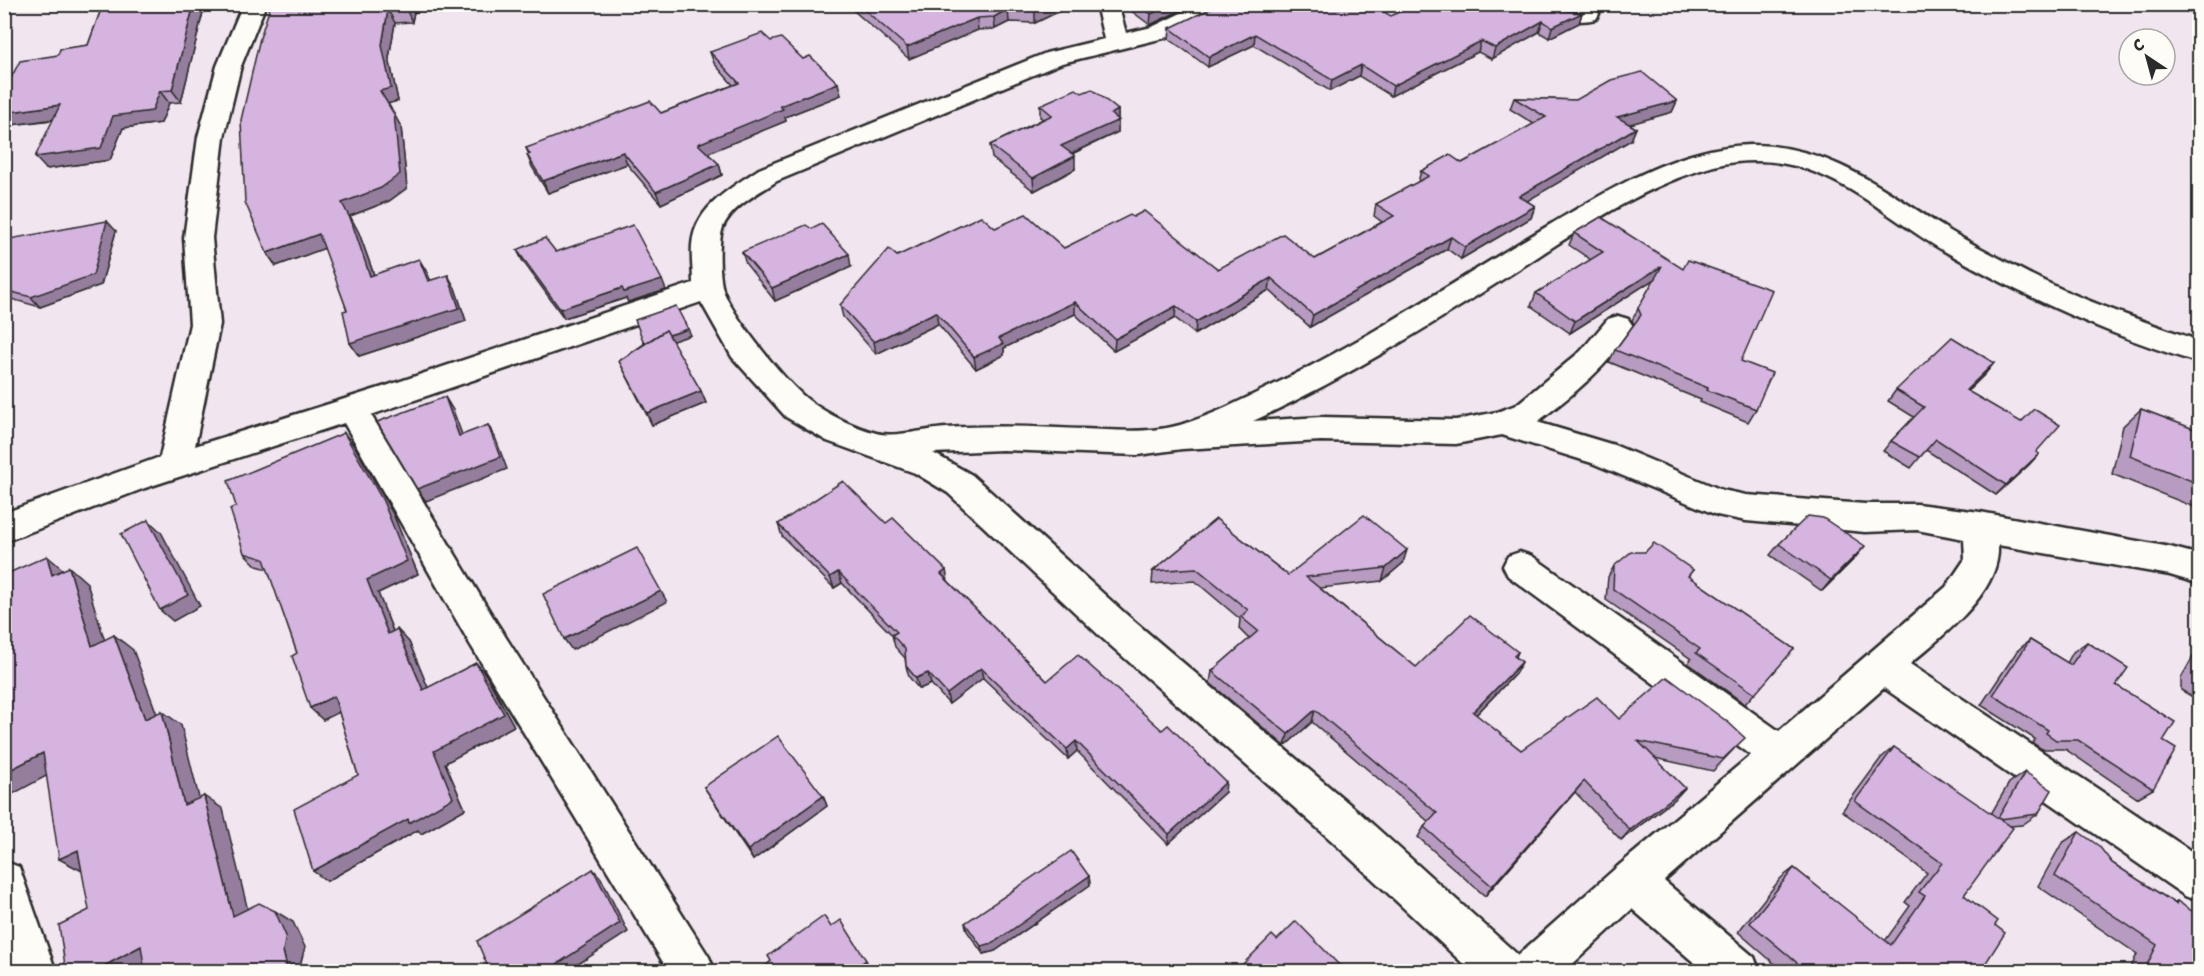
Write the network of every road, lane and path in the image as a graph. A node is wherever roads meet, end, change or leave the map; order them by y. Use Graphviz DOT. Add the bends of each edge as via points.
graph roads {
  1 [pos="255,4"];
  2 [pos="1107,4"];
  3 [pos="1219,4"];
  4 [pos="1528,4"];
  5 [pos="1588,14"];
  6 [pos="1117,42"];
  7 [pos="708,289"];
  8 [pos="1618,326"];
  9 [pos="2199,352"];
  10 [pos="352,409"];
  11 [pos="1502,423"];
  12 [pos="1182,437"];
  13 [pos="881,446"];
  14 [pos="175,463"];
  15 [pos="1980,526"];
  16 [pos="4,528"];
  17 [pos="1520,566"];
  18 [pos="2199,570"];
  19 [pos="1883,666"];
  20 [pos="1781,754"];
  21 [pos="4,881"];
  22 [pos="1632,881"];
  23 [pos="2199,882"];
  24 [pos="34,972"];
  25 [pos="694,972"];
  26 [pos="1504,972"];
  27 [pos="1532,972"];
  28 [pos="1739,972"];
  1 -- 14 [label="street" via="229,66 211,137 198,238 205,324"];
  2 -- 6 [label="street"];
  3 -- 6 [label="street" via="1160,32"];
  4 -- 5 [label="street" via="1554,12"];
  6 -- 7 [label="street" via="1054,58 768,175 726,204 710,226 706,245"];
  7 -- 10 [label="street"];
  7 -- 13 [label="street" via="743,349 798,409 838,432"];
  8 -- 11 [label="street" via="1592,359 1548,397 1527,413"];
  9 -- 12 [label="street" via="2059,300 1937,236 1863,185 1814,162 1778,153 1755,153 1702,161 1641,183 1401,329 1240,416"];
  10 -- 14 [label="street"];
  10 -- 25 [label="street" via="483,633"];
  11 -- 12 [label="street" via="1456,432 1321,429"];
  11 -- 15 [label="street" via="1603,454 1717,502 1746,508 1865,518 1917,517"];
  12 -- 13 [label="street" via="1138,444 1002,438"];
  13 -- 26 [label="street" via="926,464 960,484"];
  14 -- 16 [label="street"];
  15 -- 18 [label="street" via="2170,561"];
  15 -- 19 [label="street" via="1982,561 1959,598"];
  17 -- 20 [label="street"];
  19 -- 20 [label="street"];
  19 -- 23 [label="street"];
  20 -- 22 [label="street"];
  21 -- 24 [label="street"];
  22 -- 27 [label="street"];
  22 -- 28 [label="street"];
}
